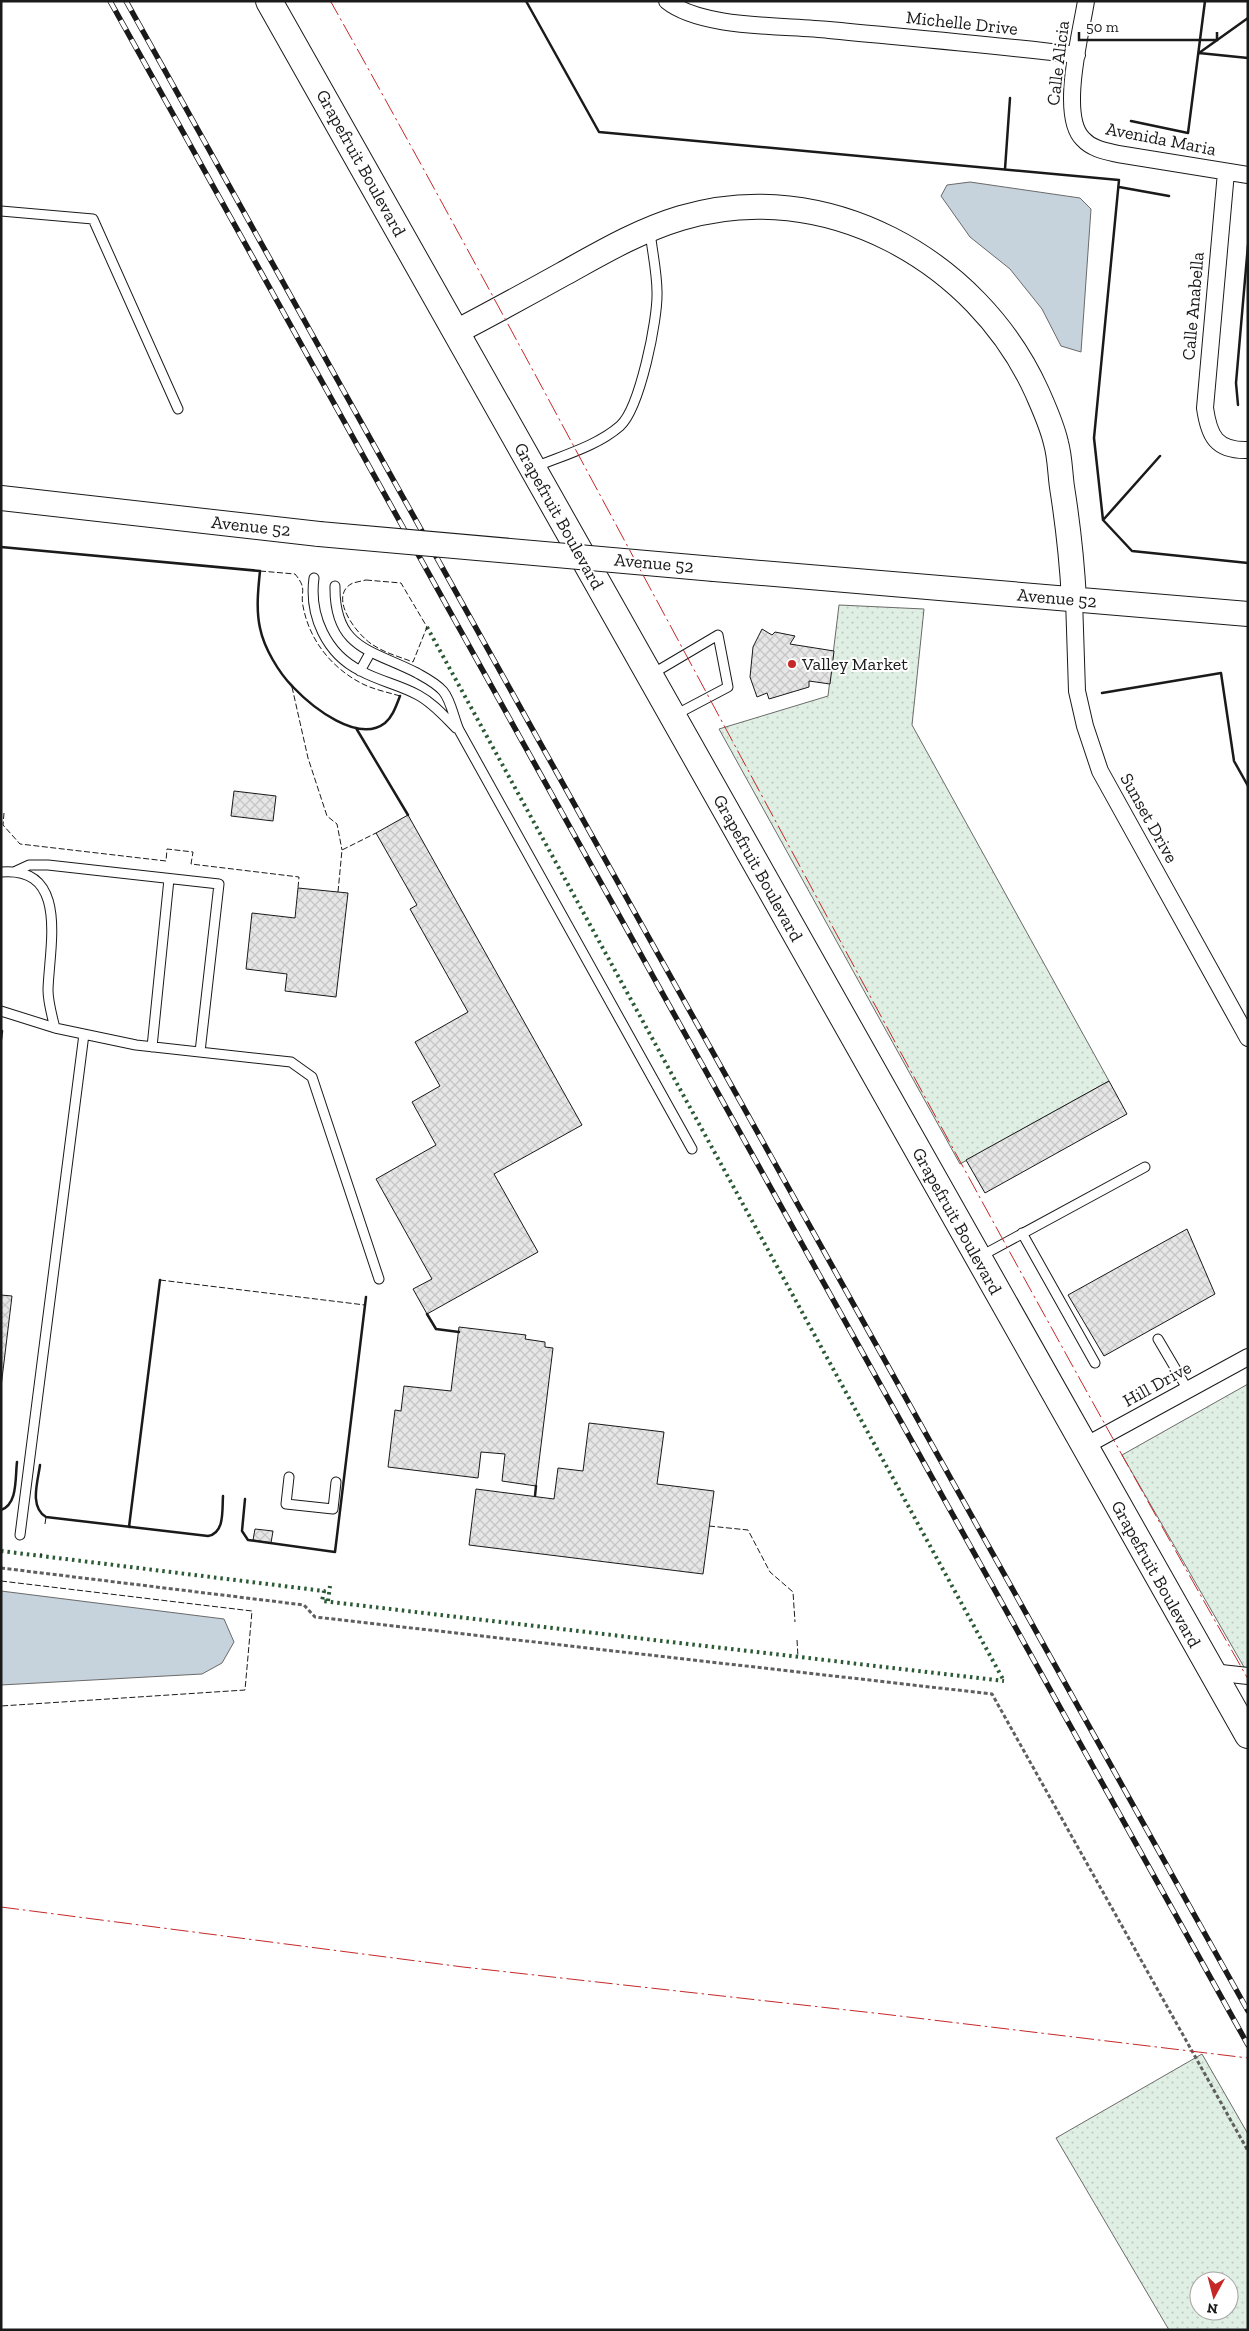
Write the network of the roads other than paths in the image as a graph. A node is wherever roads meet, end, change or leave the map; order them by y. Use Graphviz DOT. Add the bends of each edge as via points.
graph roads {
  1 [pos="270,1"];
  2 [pos="667,1"];
  3 [pos="1086,1"];
  4 [pos="1078,55"];
  5 [pos="1074,128"];
  6 [pos="1226,172"];
  7 [pos="1248,176"];
  8 [pos="1,211"];
  9 [pos="650,229"];
  10 [pos="456,332"];
  11 [pos="178,409"];
  12 [pos="1248,450"];
  13 [pos="533,468"];
  14 [pos="1,498"];
  15 [pos="314,578"];
  16 [pos="335,586"];
  17 [pos="1074,599"];
  18 [pos="1248,614"];
  19 [pos="370,653"];
  20 [pos="360,671"];
  21 [pos="650,676"];
  22 [pos="672,716"];
  23 [pos="459,730"];
  24 [pos="16,871"];
  25 [pos="1,872"];
  26 [pos="169,879"];
  27 [pos="1,1011"];
  28 [pos="55,1028"];
  29 [pos="84,1034"];
  30 [pos="1248,1038"];
  31 [pos="152,1047"];
  32 [pos="200,1052"];
  33 [pos="692,1149"];
  34 [pos="1145,1167"];
  35 [pos="1022,1233"];
  36 [pos="978,1258"];
  37 [pos="379,1280"];
  38 [pos="1158,1339"];
  39 [pos="1248,1357"];
  40 [pos="1095,1363"];
  41 [pos="1188,1390"];
  42 [pos="1084,1446"];
  43 [pos="289,1477"];
  44 [pos="336,1482"];
  45 [pos="20,1536"];
  46 [pos="1212,1672"];
  47 [pos="1248,1676"];
  48 [pos="1248,1735"];
  1 -- 10 [label="main road, Grapefruit Boulevard"];
  2 -- 4 [label="street, Michelle Drive" via="692,15 717,21"];
  3 -- 4 [label="street, Calle Alicia"];
  4 -- 5 [label="street, Calle Alicia" via="1071,112"];
  5 -- 6 [label="street, Avenida Maria" via="1083,140 1098,149"];
  6 -- 7 [label="street, Avenida Maria"];
  6 -- 12 [label="street, Calle Anabella" via="1205,408 1215,441 1228,448"];
  8 -- 11 [label="lane" via="93,219"];
  9 -- 10 [label="main road" via="633,235"];
  9 -- 13 [label="lane" via="658,291 654,331 636,396 626,417 604,438"];
  9 -- 17 [label="main road" via="725,208 786,208 832,217 880,232 914,251 948,276 992,318 1025,366 1046,413 1056,442 1070,540"];
  10 -- 13 [label="main road, Grapefruit Boulevard"];
  13 -- 21 [label="main road, Grapefruit Boulevard"];
  14 -- 17 [label="main road, Avenue 52, bridge" via="320,534"];
  15 -- 20 [label="lane" via="314,609 323,635 339,656"];
  16 -- 19 [label="lane" via="335,606 342,626"];
  17 -- 18 [label="main road, Avenue 52"];
  17 -- 30 [label="street, Sunset Drive" via="1078,691 1085,726 1100,771"];
  19 -- 20 [label="lane"];
  19 -- 23 [label="lane" via="430,680 444,692"];
  20 -- 23 [label="lane" via="420,695"];
  21 -- 22 [label="main road, Grapefruit Boulevard"];
  21 -- 22 [label="lane" via="718,635 728,687"];
  22 -- 36 [label="main road, Grapefruit Boulevard"];
  23 -- 33 [label="lane"];
  24 -- 25 [label="lane"];
  24 -- 26 [label="lane" via="30,865 48,865"];
  24 -- 28 [label="lane" via="34,878 52,907 48,992"];
  26 -- 31 [label="lane"];
  26 -- 32 [label="lane" via="219,884"];
  27 -- 28 [label="lane"];
  28 -- 29 [label="lane"];
  29 -- 31 [label="lane"];
  29 -- 45 [label="lane"];
  31 -- 32 [label="lane"];
  32 -- 37 [label="lane" via="291,1062 312,1077"];
  34 -- 35 [label="lane"];
  35 -- 36 [label="lane"];
  35 -- 40 [label="lane"];
  36 -- 42 [label="main road, Grapefruit Boulevard"];
  38 -- 41 [label="lane"];
  39 -- 41 [label="street, Hill Drive"];
  41 -- 42 [label="street, Hill Drive"];
  42 -- 46 [label="main road, Grapefruit Boulevard"];
  43 -- 44 [label="lane" via="286,1504 333,1509"];
  46 -- 47 [label="street"];
  46 -- 48 [label="main road, Grapefruit Boulevard"];
}
